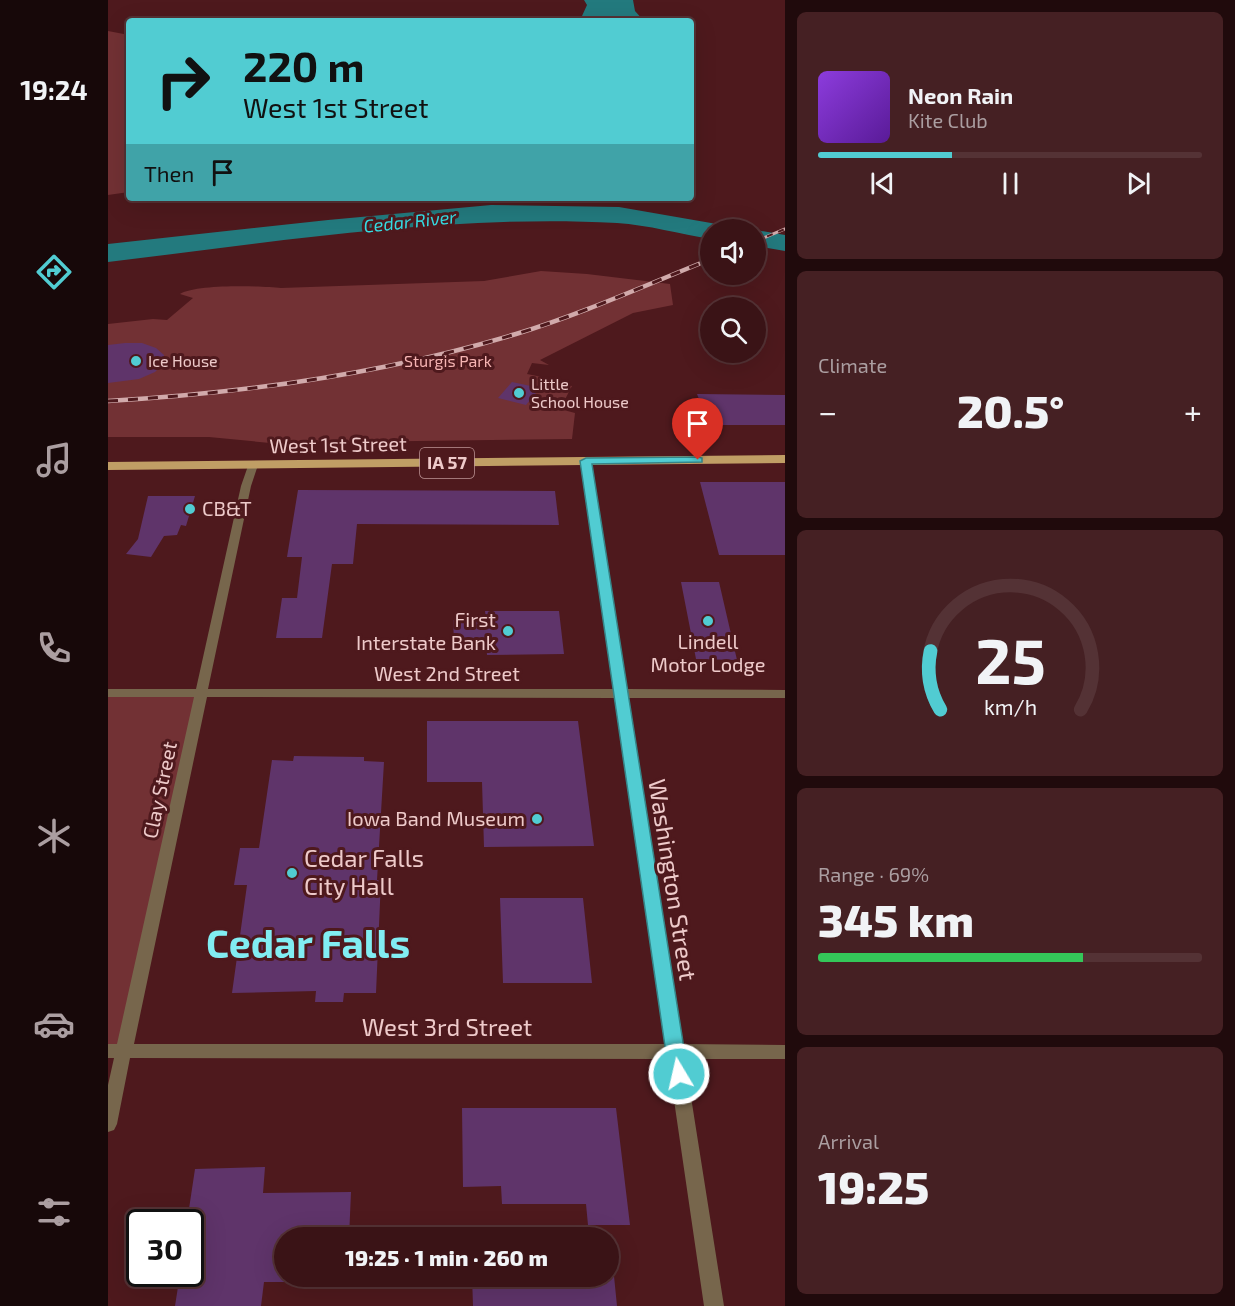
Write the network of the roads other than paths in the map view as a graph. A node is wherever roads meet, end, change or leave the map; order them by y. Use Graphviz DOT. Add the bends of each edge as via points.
graph roads {
  1 [pos="785,459"];
  2 [pos="586,461"];
  3 [pos="253,465"];
  4 [pos="108,466"];
  5 [pos="108,693"];
  6 [pos="201,693"];
  7 [pos="621,694"];
  8 [pos="785,694"];
  9 [pos="116,1051"];
  10 [pos="675,1052"];
  11 [pos="785,1052"];
  12 [pos="108,1124"];
  13 [pos="714,1306"];
  1 -- 2 [label="main road, West 1st Street / IA 57"];
  2 -- 3 [label="main road, West 1st Street / IA 57"];
  2 -- 7 [label="street, Washington Street"];
  3 -- 4 [label="main road, West 1st Street / IA 57"];
  3 -- 6 [label="street, Clay Street"];
  5 -- 6 [label="street, West 2nd Street"];
  6 -- 7 [label="street, West 2nd Street"];
  6 -- 9 [label="street, Clay Street"];
  7 -- 8 [label="street, West 2nd Street"];
  7 -- 10 [label="street, Washington Street"];
  9 -- 10 [label="street, West 3rd Street"];
  9 -- 12 [label="street, Clay Street"];
  10 -- 11 [label="street, West 3rd Street"];
  10 -- 13 [label="street, Washington Street"];
}
